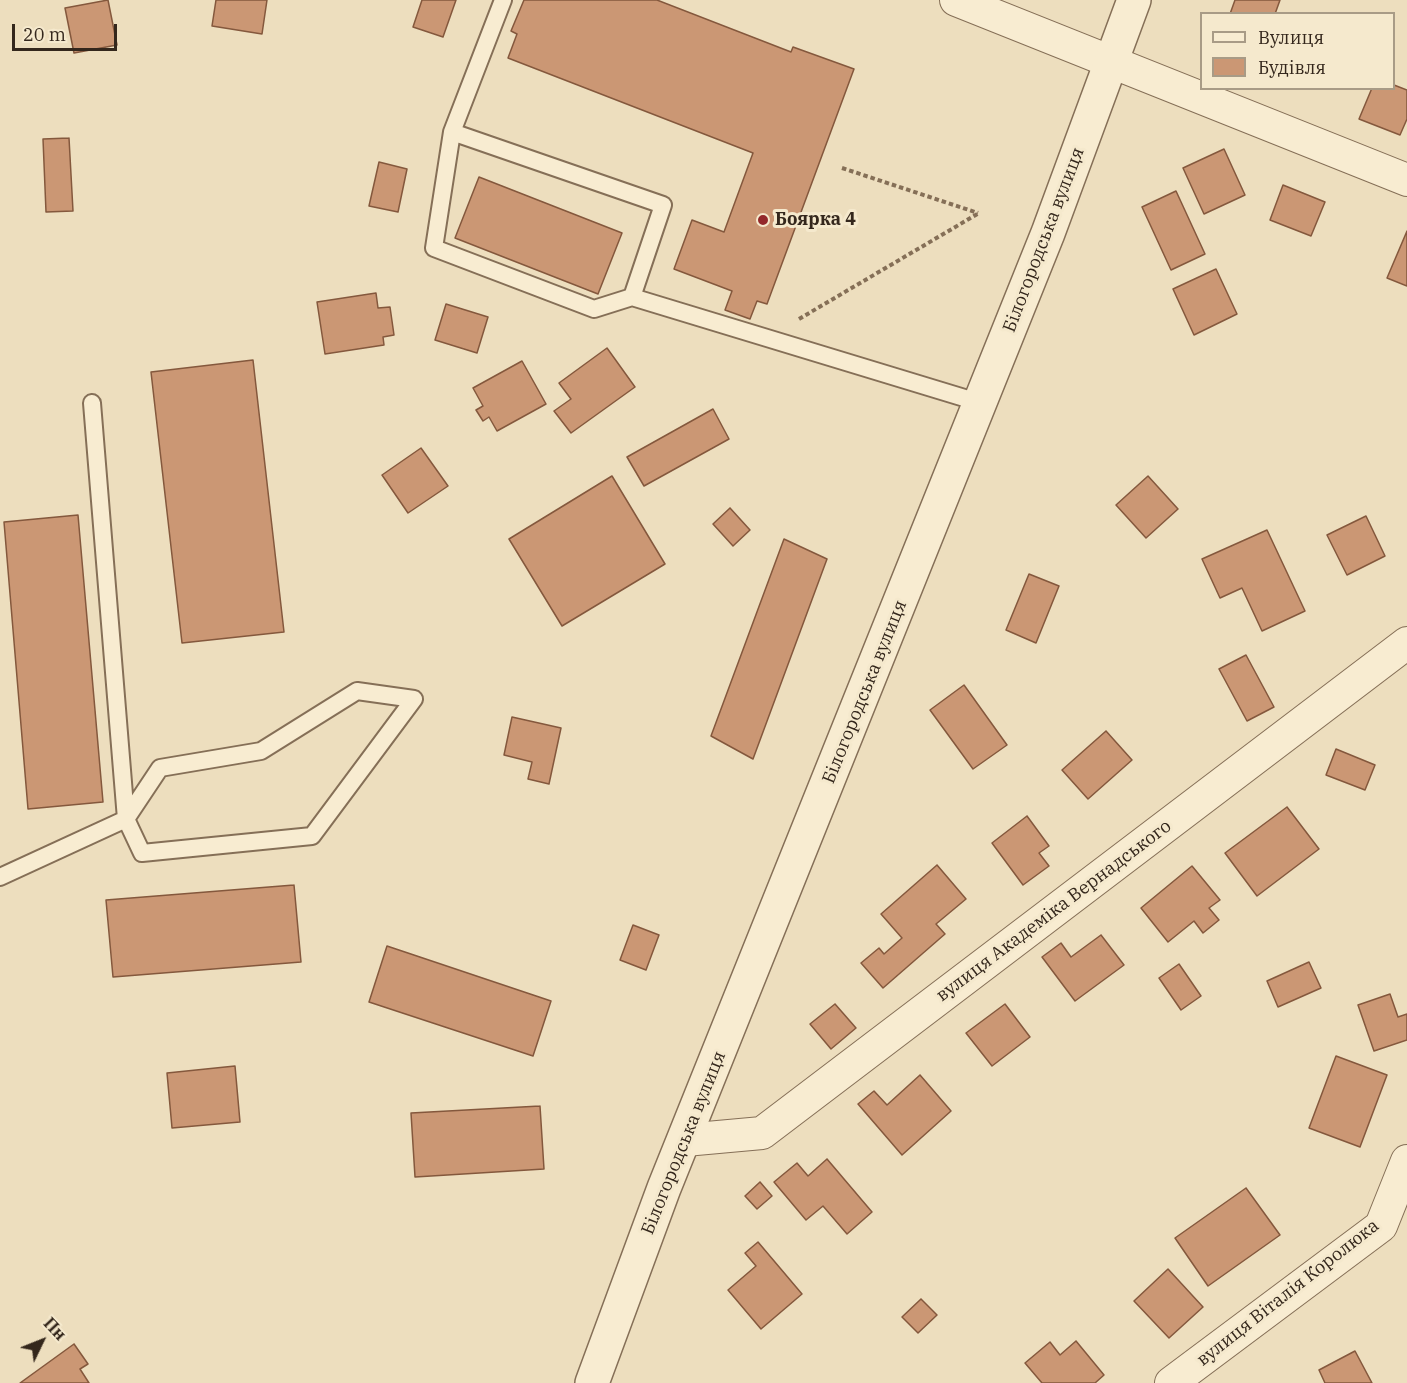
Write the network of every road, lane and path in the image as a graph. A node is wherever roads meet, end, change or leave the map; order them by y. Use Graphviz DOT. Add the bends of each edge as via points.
graph roads {
  1 [pos="504,0"];
  2 [pos="956,0"];
  3 [pos="1134,0"];
  4 [pos="1111,62"];
  5 [pos="452,132"];
  6 [pos="842,168"];
  7 [pos="1407,180"];
  8 [pos="632,297"];
  9 [pos="767,338"];
  10 [pos="92,403"];
  11 [pos="981,403"];
  12 [pos="1407,643"];
  13 [pos="126,819"];
  14 [pos="0,877"];
  15 [pos="685,1140"];
  16 [pos="1407,1161"];
  17 [pos="1394,1231"];
  18 [pos="592,1383"];
  19 [pos="1171,1383"];
  1 -- 5 [label="lane"];
  2 -- 4 [label="street"];
  3 -- 4 [label="street, Білогородська вулиця"];
  4 -- 7 [label="street"];
  4 -- 11 [label="street, Білогородська вулиця"];
  5 -- 8 [label="lane" via="663,205"];
  5 -- 8 [label="lane" via="434,248 594,309"];
  6 -- 9 [label="path" via="979,213"];
  8 -- 9 [label="lane"];
  9 -- 11 [label="lane"];
  10 -- 13 [label="lane"];
  11 -- 15 [label="street, Білогородська вулиця"];
  12 -- 15 [label="street, вулиця Академіка Вернадського" via="762,1133"];
  13 -- 13 [label="lane" via="142,853 312,836 414,699 357,691 261,751 160,768"];
  13 -- 14 [label="lane"];
  15 -- 18 [label="street, Білогородська вулиця"];
  16 -- 17 [label="street, вулиця Віталія Королюка"];
  17 -- 19 [label="street, вулиця Віталія Королюка"];
}
